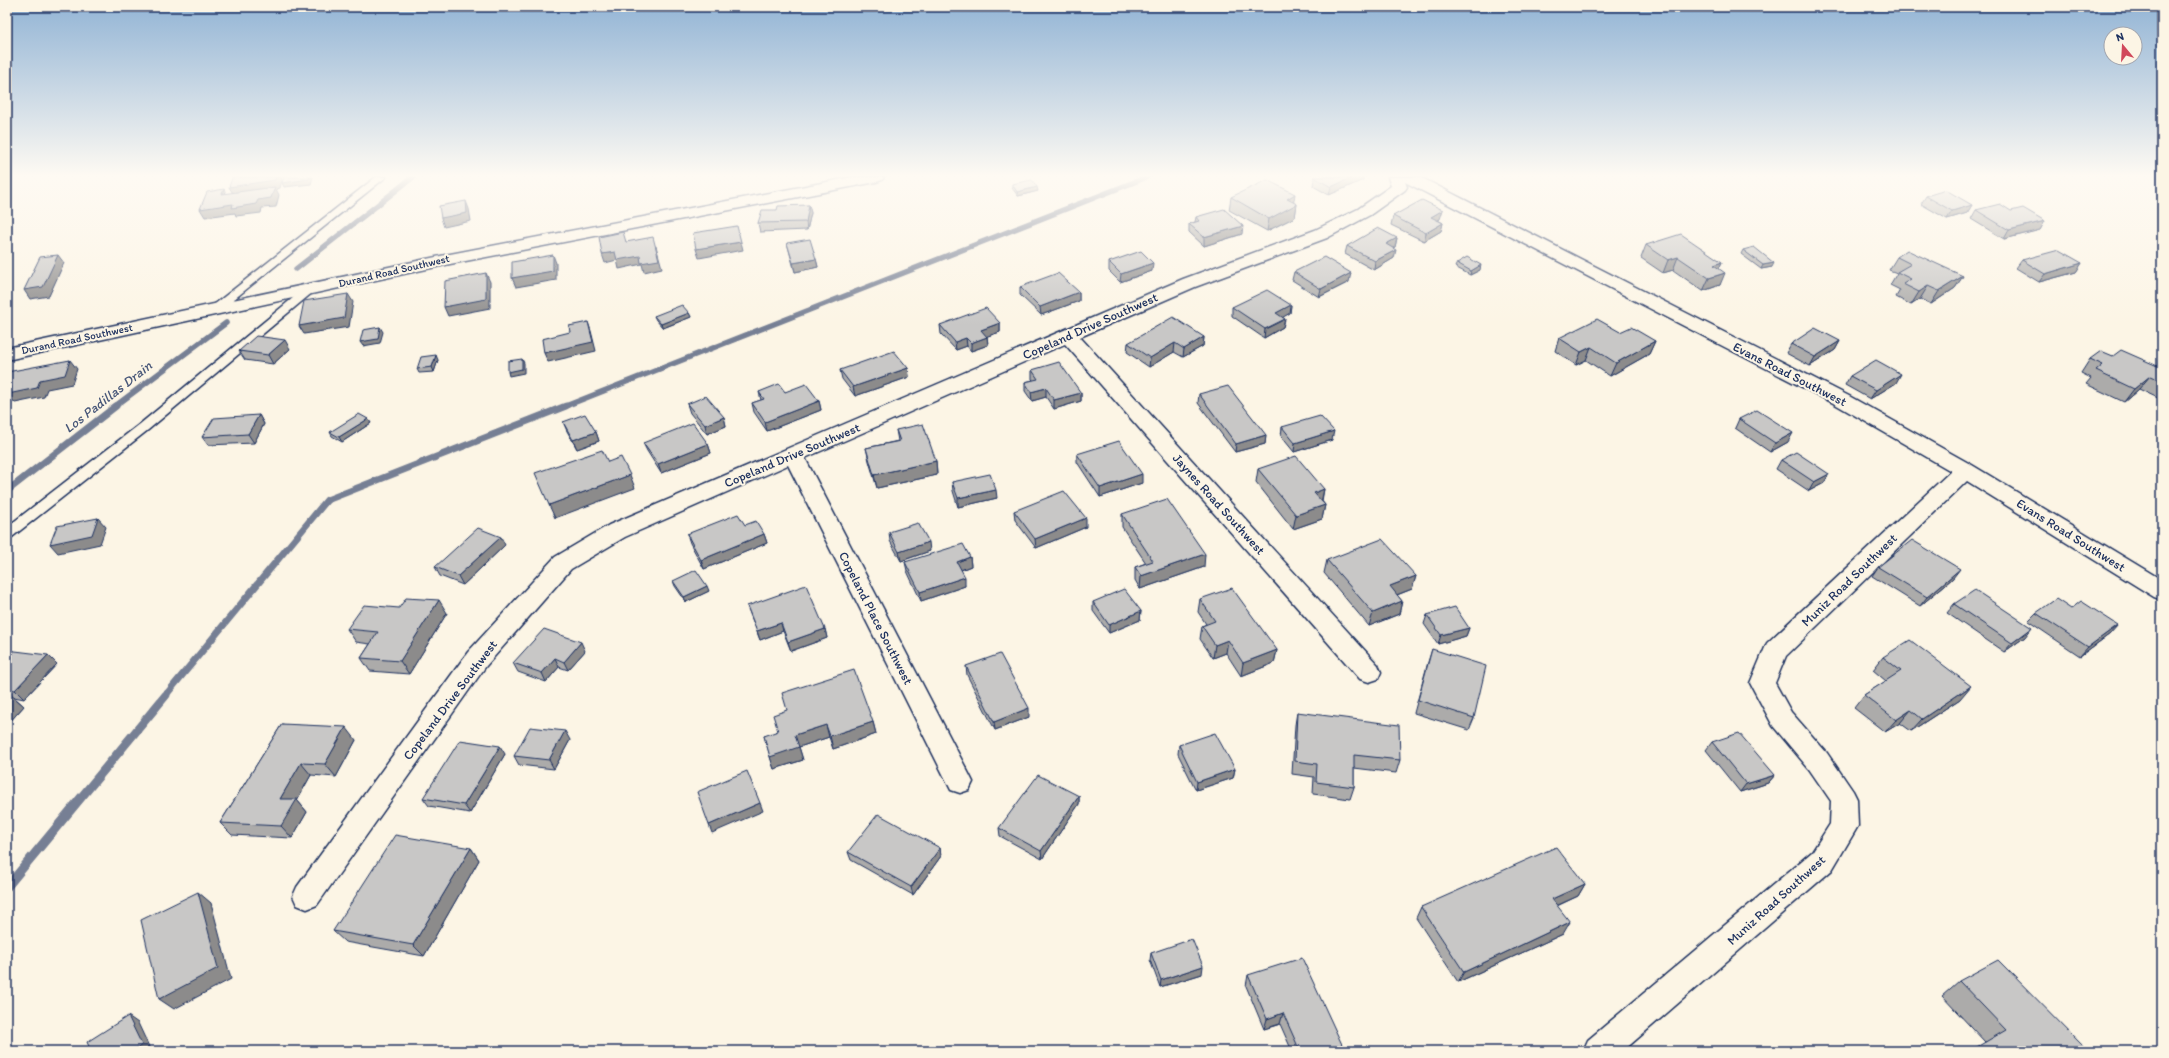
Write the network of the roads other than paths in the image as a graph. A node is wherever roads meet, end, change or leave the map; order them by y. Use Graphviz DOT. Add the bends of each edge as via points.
graph roads {
  1 [pos="319,226"];
  2 [pos="619,226"];
  3 [pos="1336,226"];
  4 [pos="1504,226"];
  5 [pos="308,290"];
  6 [pos="214,310"];
  7 [pos="1068,336"];
  8 [pos="7,354"];
  9 [pos="793,454"];
  10 [pos="1965,470"];
  11 [pos="7,534"];
  12 [pos="2162,591"];
  13 [pos="1370,672"];
  14 [pos="960,782"];
  15 [pos="307,896"];
  16 [pos="1599,1051"];
  1 -- 6 [label="lane"];
  2 -- 5 [label="street, Durand Road Southwest"];
  3 -- 7 [label="street, Copeland Drive Southwest" via="1189,283"];
  4 -- 10 [label="street, Evans Road Southwest" via="1842,400"];
  5 -- 6 [label="street, Durand Road Southwest"];
  5 -- 11 [label="lane" via="144,427"];
  6 -- 8 [label="street, Durand Road Southwest"];
  7 -- 9 [label="street, Copeland Drive Southwest"];
  7 -- 13 [label="street, Jaynes Road Southwest"];
  9 -- 14 [label="street, Copeland Place Southwest"];
  9 -- 15 [label="street, Copeland Drive Southwest" via="617,531 563,563 477,659"];
  10 -- 12 [label="street, Evans Road Southwest"];
  10 -- 16 [label="street, Muniz Road Southwest" via="1776,650 1762,683 1782,719 1818,760 1844,800 1844,826 1841,832 1822,861"];
}
